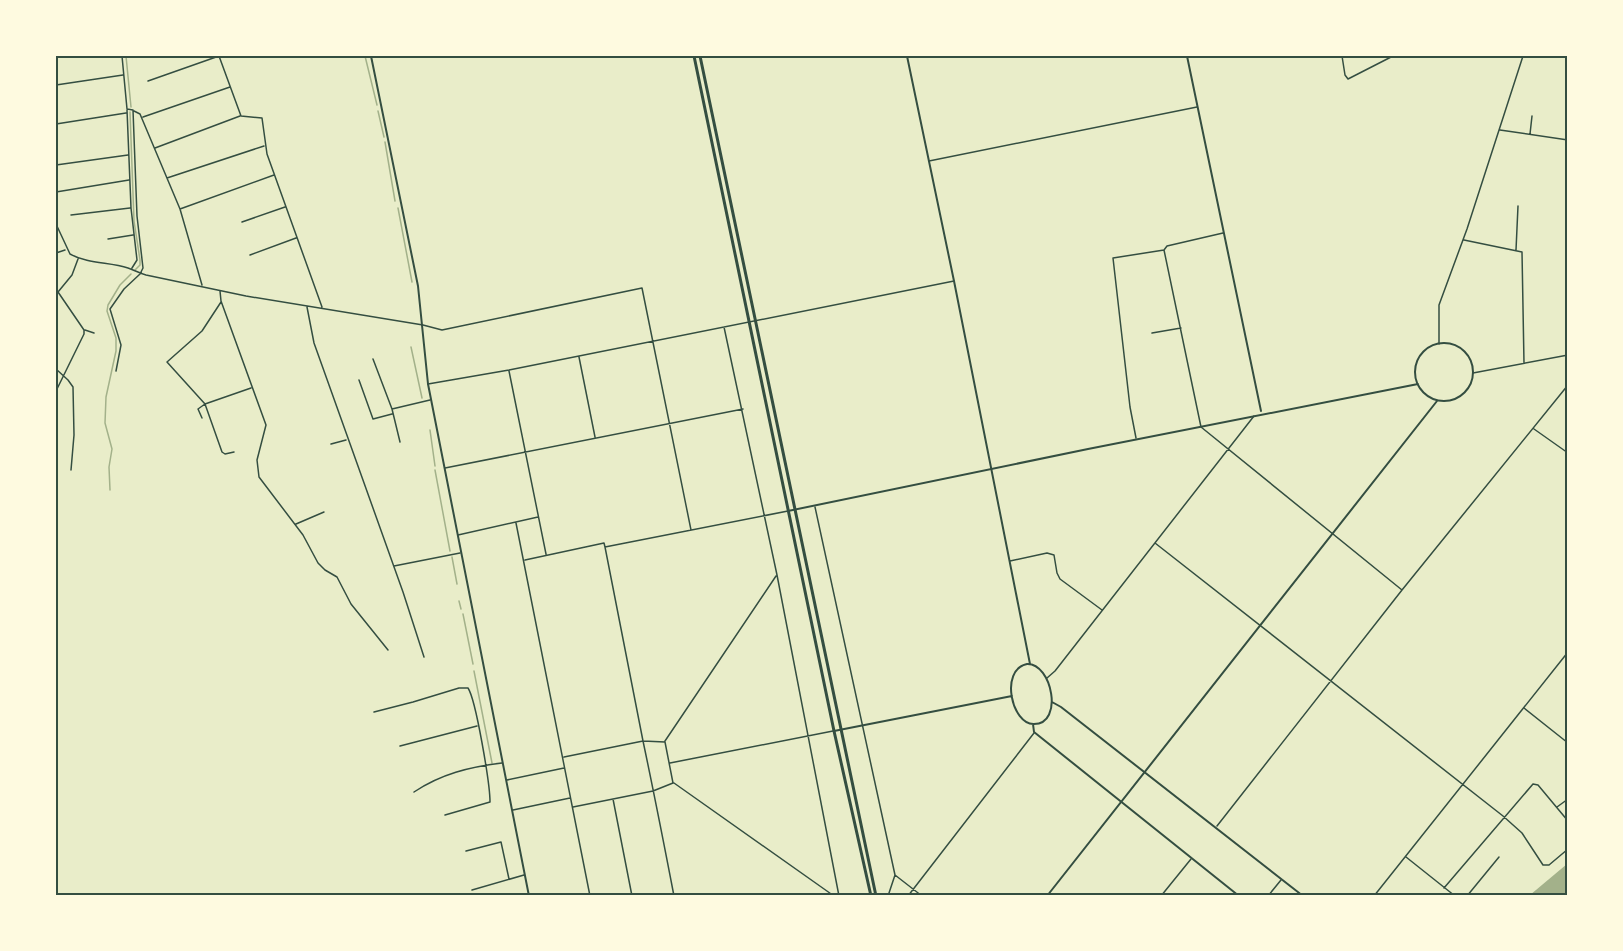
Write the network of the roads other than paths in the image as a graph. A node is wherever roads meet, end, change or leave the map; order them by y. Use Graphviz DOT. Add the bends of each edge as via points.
graph roads {
  1 [pos="122,56"];
  2 [pos="219,56"];
  3 [pos="370,56"];
  4 [pos="694,56"];
  5 [pos="700,56"];
  6 [pos="907,56"];
  7 [pos="1187,56"];
  8 [pos="1342,56"];
  9 [pos="1393,56"];
  10 [pos="1523,56"];
  11 [pos="124,75"];
  12 [pos="148,81"];
  13 [pos="56,85"];
  14 [pos="231,87"];
  15 [pos="1198,106"];
  16 [pos="133,110"];
  17 [pos="127,111"];
  18 [pos="241,116"];
  19 [pos="1532,116"];
  20 [pos="142,117"];
  21 [pos="56,124"];
  22 [pos="1500,130"];
  23 [pos="1529,135"];
  24 [pos="1568,140"];
  25 [pos="265,146"];
  26 [pos="155,148"];
  27 [pos="129,154"];
  28 [pos="929,160"];
  29 [pos="56,165"];
  30 [pos="274,174"];
  31 [pos="167,178"];
  32 [pos="130,180"];
  33 [pos="56,192"];
  34 [pos="1518,206"];
  35 [pos="286,207"];
  36 [pos="131,208"];
  37 [pos="180,209"];
  38 [pos="71,215"];
  39 [pos="242,222"];
  40 [pos="56,224"];
  41 [pos="1224,233"];
  42 [pos="134,235"];
  43 [pos="297,238"];
  44 [pos="108,239"];
  45 [pos="1463,240"];
  46 [pos="66,250"];
  47 [pos="1164,250"];
  48 [pos="1516,251"];
  49 [pos="56,253"];
  50 [pos="250,255"];
  51 [pos="79,258"];
  52 [pos="131,269"];
  53 [pos="140,274"];
  54 [pos="954,281"];
  55 [pos="202,286"];
  56 [pos="220,290"];
  57 [pos="57,292"];
  58 [pos="221,301"];
  59 [pos="306,306"];
  60 [pos="322,308"];
  61 [pos="756,320"];
  62 [pos="749,321"];
  63 [pos="423,325"];
  64 [pos="724,327"];
  65 [pos="1181,327"];
  66 [pos="84,330"];
  67 [pos="94,333"];
  68 [pos="1152,333"];
  69 [pos="652,341"];
  70 [pos="1439,344"];
  71 [pos="1568,355"];
  72 [pos="578,356"];
  73 [pos="373,359"];
  74 [pos="1524,363"];
  75 [pos="56,369"];
  76 [pos="508,370"];
  77 [pos="116,371"];
  78 [pos="1473,373"];
  79 [pos="63,376"];
  80 [pos="359,380"];
  81 [pos="428,384"];
  82 [pos="1418,384"];
  83 [pos="1568,385"];
  84 [pos="253,388"];
  85 [pos="56,391"];
  86 [pos="431,400"];
  87 [pos="1437,400"];
  88 [pos="205,404"];
  89 [pos="392,409"];
  90 [pos="743,409"];
  91 [pos="1261,411"];
  92 [pos="393,414"];
  93 [pos="1255,416"];
  94 [pos="202,418"];
  95 [pos="668,423"];
  96 [pos="1201,427"];
  97 [pos="1533,428"];
  98 [pos="596,438"];
  99 [pos="347,439"];
  100 [pos="1136,439"];
  101 [pos="400,442"];
  102 [pos="331,444"];
  103 [pos="1228,450"];
  104 [pos="234,452"];
  105 [pos="526,452"];
  106 [pos="1568,453"];
  107 [pos="444,468"];
  108 [pos="991,468"];
  109 [pos="71,470"];
  110 [pos="815,505"];
  111 [pos="795,509"];
  112 [pos="788,511"];
  113 [pos="324,512"];
  114 [pos="764,515"];
  115 [pos="539,517"];
  116 [pos="516,522"];
  117 [pos="295,525"];
  118 [pos="691,530"];
  119 [pos="1334,534"];
  120 [pos="457,535"];
  121 [pos="1155,543"];
  122 [pos="605,547"];
  123 [pos="461,553"];
  124 [pos="546,555"];
  125 [pos="524,560"];
  126 [pos="1010,561"];
  127 [pos="394,566"];
  128 [pos="777,575"];
  129 [pos="1402,590"];
  130 [pos="1103,610"];
  131 [pos="1261,626"];
  132 [pos="388,650"];
  133 [pos="1568,652"];
  134 [pos="423,657"];
  135 [pos="1030,664"];
  136 [pos="1047,679"];
  137 [pos="1331,680"];
  138 [pos="1012,696"];
  139 [pos="1052,702"];
  140 [pos="1524,707"];
  141 [pos="374,712"];
  142 [pos="1033,724"];
  143 [pos="478,726"];
  144 [pos="863,726"];
  145 [pos="841,730"];
  146 [pos="834,731"];
  147 [pos="1034,732"];
  148 [pos="809,736"];
  149 [pos="643,741"];
  150 [pos="665,742"];
  151 [pos="1568,743"];
  152 [pos="400,746"];
  153 [pos="563,758"];
  154 [pos="502,763"];
  155 [pos="669,763"];
  156 [pos="484,766"];
  157 [pos="565,768"];
  158 [pos="1144,772"];
  159 [pos="506,780"];
  160 [pos="673,783"];
  161 [pos="1463,783"];
  162 [pos="653,790"];
  163 [pos="414,792"];
  164 [pos="571,798"];
  165 [pos="613,799"];
  166 [pos="1568,799"];
  167 [pos="1121,801"];
  168 [pos="572,807"];
  169 [pos="1556,807"];
  170 [pos="512,810"];
  171 [pos="445,815"];
  172 [pos="1503,816"];
  173 [pos="1568,822"];
  174 [pos="1216,827"];
  175 [pos="1568,849"];
  176 [pos="466,851"];
  177 [pos="1405,857"];
  178 [pos="1499,857"];
  179 [pos="1191,858"];
  180 [pos="525,874"];
  181 [pos="895,875"];
  182 [pos="509,879"];
  183 [pos="1281,879"];
  184 [pos="913,888"];
  185 [pos="1444,888"];
  186 [pos="472,890"];
  187 [pos="529,896"];
  188 [pos="590,896"];
  189 [pos="632,896"];
  190 [pos="674,896"];
  191 [pos="834,896"];
  192 [pos="840,896"];
  193 [pos="871,896"];
  194 [pos="876,896"];
  195 [pos="888,896"];
  196 [pos="908,896"];
  197 [pos="922,896"];
  198 [pos="1047,896"];
  199 [pos="1161,896"];
  200 [pos="1239,896"];
  201 [pos="1268,896"];
  202 [pos="1303,896"];
  203 [pos="1374,896"];
  204 [pos="1455,896"];
  205 [pos="1467,896"];
  1 -- 11 [label="street"];
  2 -- 12 [label="street"];
  2 -- 14 [label="street"];
  3 -- 63 [label="main road"];
  4 -- 62 [label="main road"];
  5 -- 61 [label="main road"];
  6 -- 28 [label="main road"];
  7 -- 15 [label="main road"];
  8 -- 9 [label="street" via="1348,79"];
  10 -- 22 [label="street"];
  11 -- 13 [label="street"];
  11 -- 17 [label="street"];
  14 -- 18 [label="street"];
  14 -- 20 [label="street"];
  15 -- 28 [label="street"];
  15 -- 41 [label="main road"];
  16 -- 17 [label="street"];
  16 -- 20 [label="street"];
  16 -- 53 [label="street" via="137,216 144,263"];
  17 -- 21 [label="street"];
  17 -- 27 [label="street"];
  18 -- 25 [label="street" via="262,118"];
  18 -- 26 [label="street"];
  19 -- 23 [label="street"];
  20 -- 26 [label="street"];
  22 -- 23 [label="street"];
  22 -- 45 [label="street"];
  23 -- 24 [label="street"];
  25 -- 30 [label="street"];
  25 -- 31 [label="street"];
  26 -- 31 [label="street"];
  27 -- 29 [label="street"];
  27 -- 32 [label="street"];
  28 -- 54 [label="main road"];
  30 -- 35 [label="street"];
  30 -- 37 [label="street"];
  31 -- 37 [label="street"];
  32 -- 33 [label="street"];
  32 -- 36 [label="street"];
  34 -- 48 [label="street"];
  35 -- 39 [label="street"];
  35 -- 43 [label="street"];
  36 -- 38 [label="street"];
  36 -- 42 [label="street"];
  37 -- 55 [label="street"];
  40 -- 46 [label="street"];
  41 -- 47 [label="street" via="1167,246"];
  41 -- 91 [label="main road"];
  42 -- 44 [label="street"];
  42 -- 52 [label="street" via="137,260"];
  43 -- 50 [label="street"];
  43 -- 60 [label="street"];
  45 -- 48 [label="street"];
  45 -- 70 [label="street" via="1439,305"];
  46 -- 49 [label="street"];
  46 -- 51 [label="street"];
  47 -- 65 [label="street"];
  47 -- 100 [label="street" via="1113,258"];
  48 -- 74 [label="street" via="1522,252"];
  51 -- 52 [label="street"];
  51 -- 57 [label="street" via="72,275"];
  52 -- 53 [label="street"];
  53 -- 55 [label="street"];
  53 -- 77 [label="street" via="110,309 121,345"];
  54 -- 61 [label="street"];
  54 -- 108 [label="main road"];
  55 -- 56 [label="street"];
  56 -- 58 [label="street"];
  56 -- 59 [label="street"];
  57 -- 66 [label="street"];
  58 -- 84 [label="street"];
  58 -- 88 [label="street" via="199,335 167,362"];
  59 -- 60 [label="street"];
  59 -- 99 [label="street" via="314,344"];
  60 -- 63 [label="street"];
  61 -- 62 [label="street"];
  61 -- 111 [label="main road"];
  62 -- 64 [label="street"];
  62 -- 112 [label="main road"];
  63 -- 69 [label="street" via="449,330 642,288"];
  63 -- 81 [label="main road"];
  64 -- 69 [label="street"];
  64 -- 90 [label="street"];
  65 -- 68 [label="street"];
  65 -- 96 [label="street"];
  66 -- 67 [label="street"];
  66 -- 79 [label="street"];
  69 -- 72 [label="street"];
  69 -- 95 [label="street"];
  70 -- 78 [label="main road" via="1461,349 1471,362"];
  70 -- 82 [label="main road" via="1423,352 1417,361"];
  71 -- 74 [label="street"];
  72 -- 76 [label="street"];
  72 -- 98 [label="street"];
  73 -- 89 [label="street"];
  74 -- 78 [label="street"];
  75 -- 79 [label="street"];
  76 -- 81 [label="street"];
  76 -- 105 [label="street"];
  78 -- 87 [label="main road" via="1468,389 1459,397"];
  79 -- 85 [label="street"];
  79 -- 109 [label="street" via="73,387"];
  80 -- 92 [label="street" via="373,419"];
  81 -- 86 [label="main road"];
  82 -- 87 [label="main road" via="1424,393"];
  82 -- 93 [label="main road"];
  83 -- 97 [label="street"];
  84 -- 88 [label="street"];
  84 -- 117 [label="street" via="267,428 257,460 258,477"];
  86 -- 89 [label="street"];
  86 -- 107 [label="main road"];
  87 -- 119 [label="main road"];
  88 -- 94 [label="street" via="198,409"];
  88 -- 104 [label="street" via="222,452"];
  89 -- 92 [label="street"];
  90 -- 95 [label="street"];
  90 -- 114 [label="street"];
  92 -- 101 [label="street"];
  93 -- 96 [label="main road"];
  93 -- 103 [label="street"];
  95 -- 98 [label="street"];
  95 -- 118 [label="street"];
  96 -- 100 [label="main road"];
  96 -- 103 [label="street"];
  97 -- 106 [label="street"];
  97 -- 129 [label="street"];
  98 -- 105 [label="street"];
  99 -- 102 [label="street"];
  99 -- 127 [label="street"];
  100 -- 108 [label="main road"];
  103 -- 119 [label="street"];
  103 -- 121 [label="street"];
  105 -- 107 [label="street"];
  105 -- 115 [label="street"];
  107 -- 120 [label="main road"];
  108 -- 110 [label="main road"];
  108 -- 126 [label="main road"];
  110 -- 111 [label="main road"];
  110 -- 144 [label="street"];
  111 -- 112 [label="main road"];
  111 -- 145 [label="main road"];
  112 -- 114 [label="street"];
  112 -- 146 [label="main road"];
  113 -- 117 [label="street"];
  114 -- 118 [label="street"];
  114 -- 128 [label="street"];
  115 -- 116 [label="street"];
  115 -- 124 [label="street"];
  116 -- 120 [label="street"];
  116 -- 125 [label="street"];
  117 -- 132 [label="street" via="321,566 337,577 351,604"];
  118 -- 122 [label="street"];
  119 -- 129 [label="street"];
  119 -- 131 [label="main road"];
  120 -- 123 [label="main road"];
  121 -- 130 [label="street"];
  121 -- 131 [label="street"];
  122 -- 124 [label="street" via="604,543"];
  122 -- 149 [label="street"];
  123 -- 127 [label="street"];
  123 -- 154 [label="main road"];
  124 -- 125 [label="street"];
  125 -- 153 [label="street"];
  126 -- 130 [label="street" via="1054,555 1060,579"];
  126 -- 135 [label="main road"];
  127 -- 134 [label="street"];
  128 -- 148 [label="street"];
  128 -- 150 [label="street"];
  129 -- 137 [label="street"];
  130 -- 136 [label="street"];
  131 -- 137 [label="street"];
  131 -- 158 [label="main road"];
  133 -- 140 [label="street"];
  135 -- 136 [label="main road" via="1039,667"];
  135 -- 138 [label="main road" via="1021,665 1012,674"];
  136 -- 139 [label="main road"];
  137 -- 161 [label="street"];
  137 -- 174 [label="street"];
  138 -- 142 [label="main road" via="1019,716"];
  138 -- 144 [label="main road"];
  139 -- 142 [label="main road" via="1043,722"];
  139 -- 158 [label="main road"];
  140 -- 151 [label="street"];
  140 -- 161 [label="street"];
  141 -- 143 [label="street" via="464,687 470,692"];
  142 -- 147 [label="main road"];
  143 -- 152 [label="street"];
  143 -- 156 [label="street"];
  144 -- 145 [label="main road"];
  144 -- 181 [label="street"];
  145 -- 146 [label="main road"];
  145 -- 194 [label="main road"];
  146 -- 148 [label="street"];
  146 -- 193 [label="main road"];
  147 -- 167 [label="main road"];
  147 -- 184 [label="street"];
  148 -- 155 [label="street"];
  148 -- 192 [label="street"];
  149 -- 150 [label="street"];
  149 -- 153 [label="street"];
  149 -- 162 [label="street"];
  150 -- 155 [label="street"];
  153 -- 157 [label="street"];
  154 -- 156 [label="street"];
  154 -- 159 [label="main road"];
  155 -- 160 [label="street"];
  156 -- 163 [label="street" via="457,771"];
  156 -- 171 [label="street" via="490,802"];
  157 -- 159 [label="street"];
  157 -- 164 [label="street"];
  158 -- 167 [label="main road"];
  158 -- 174 [label="main road"];
  159 -- 170 [label="main road"];
  160 -- 162 [label="street"];
  160 -- 191 [label="street"];
  161 -- 172 [label="street"];
  161 -- 177 [label="street"];
  162 -- 165 [label="street"];
  162 -- 190 [label="street"];
  164 -- 168 [label="street"];
  164 -- 170 [label="street"];
  165 -- 168 [label="street"];
  165 -- 189 [label="street"];
  166 -- 169 [label="street"];
  167 -- 179 [label="main road"];
  167 -- 198 [label="main road"];
  168 -- 188 [label="street"];
  169 -- 172 [label="street" via="1533,783"];
  169 -- 173 [label="street"];
  170 -- 180 [label="main road"];
  172 -- 175 [label="street" via="1522,833 1543,865 1549,865"];
  172 -- 185 [label="street"];
  174 -- 183 [label="main road"];
  176 -- 182 [label="street" via="501,842"];
  177 -- 185 [label="street"];
  177 -- 203 [label="street"];
  178 -- 205 [label="street"];
  179 -- 199 [label="street"];
  179 -- 200 [label="main road"];
  180 -- 182 [label="street"];
  180 -- 187 [label="main road"];
  181 -- 184 [label="street"];
  181 -- 195 [label="street"];
  182 -- 186 [label="street"];
  183 -- 201 [label="street"];
  183 -- 202 [label="main road"];
  184 -- 196 [label="street"];
  184 -- 197 [label="street"];
  185 -- 204 [label="street"];
}
